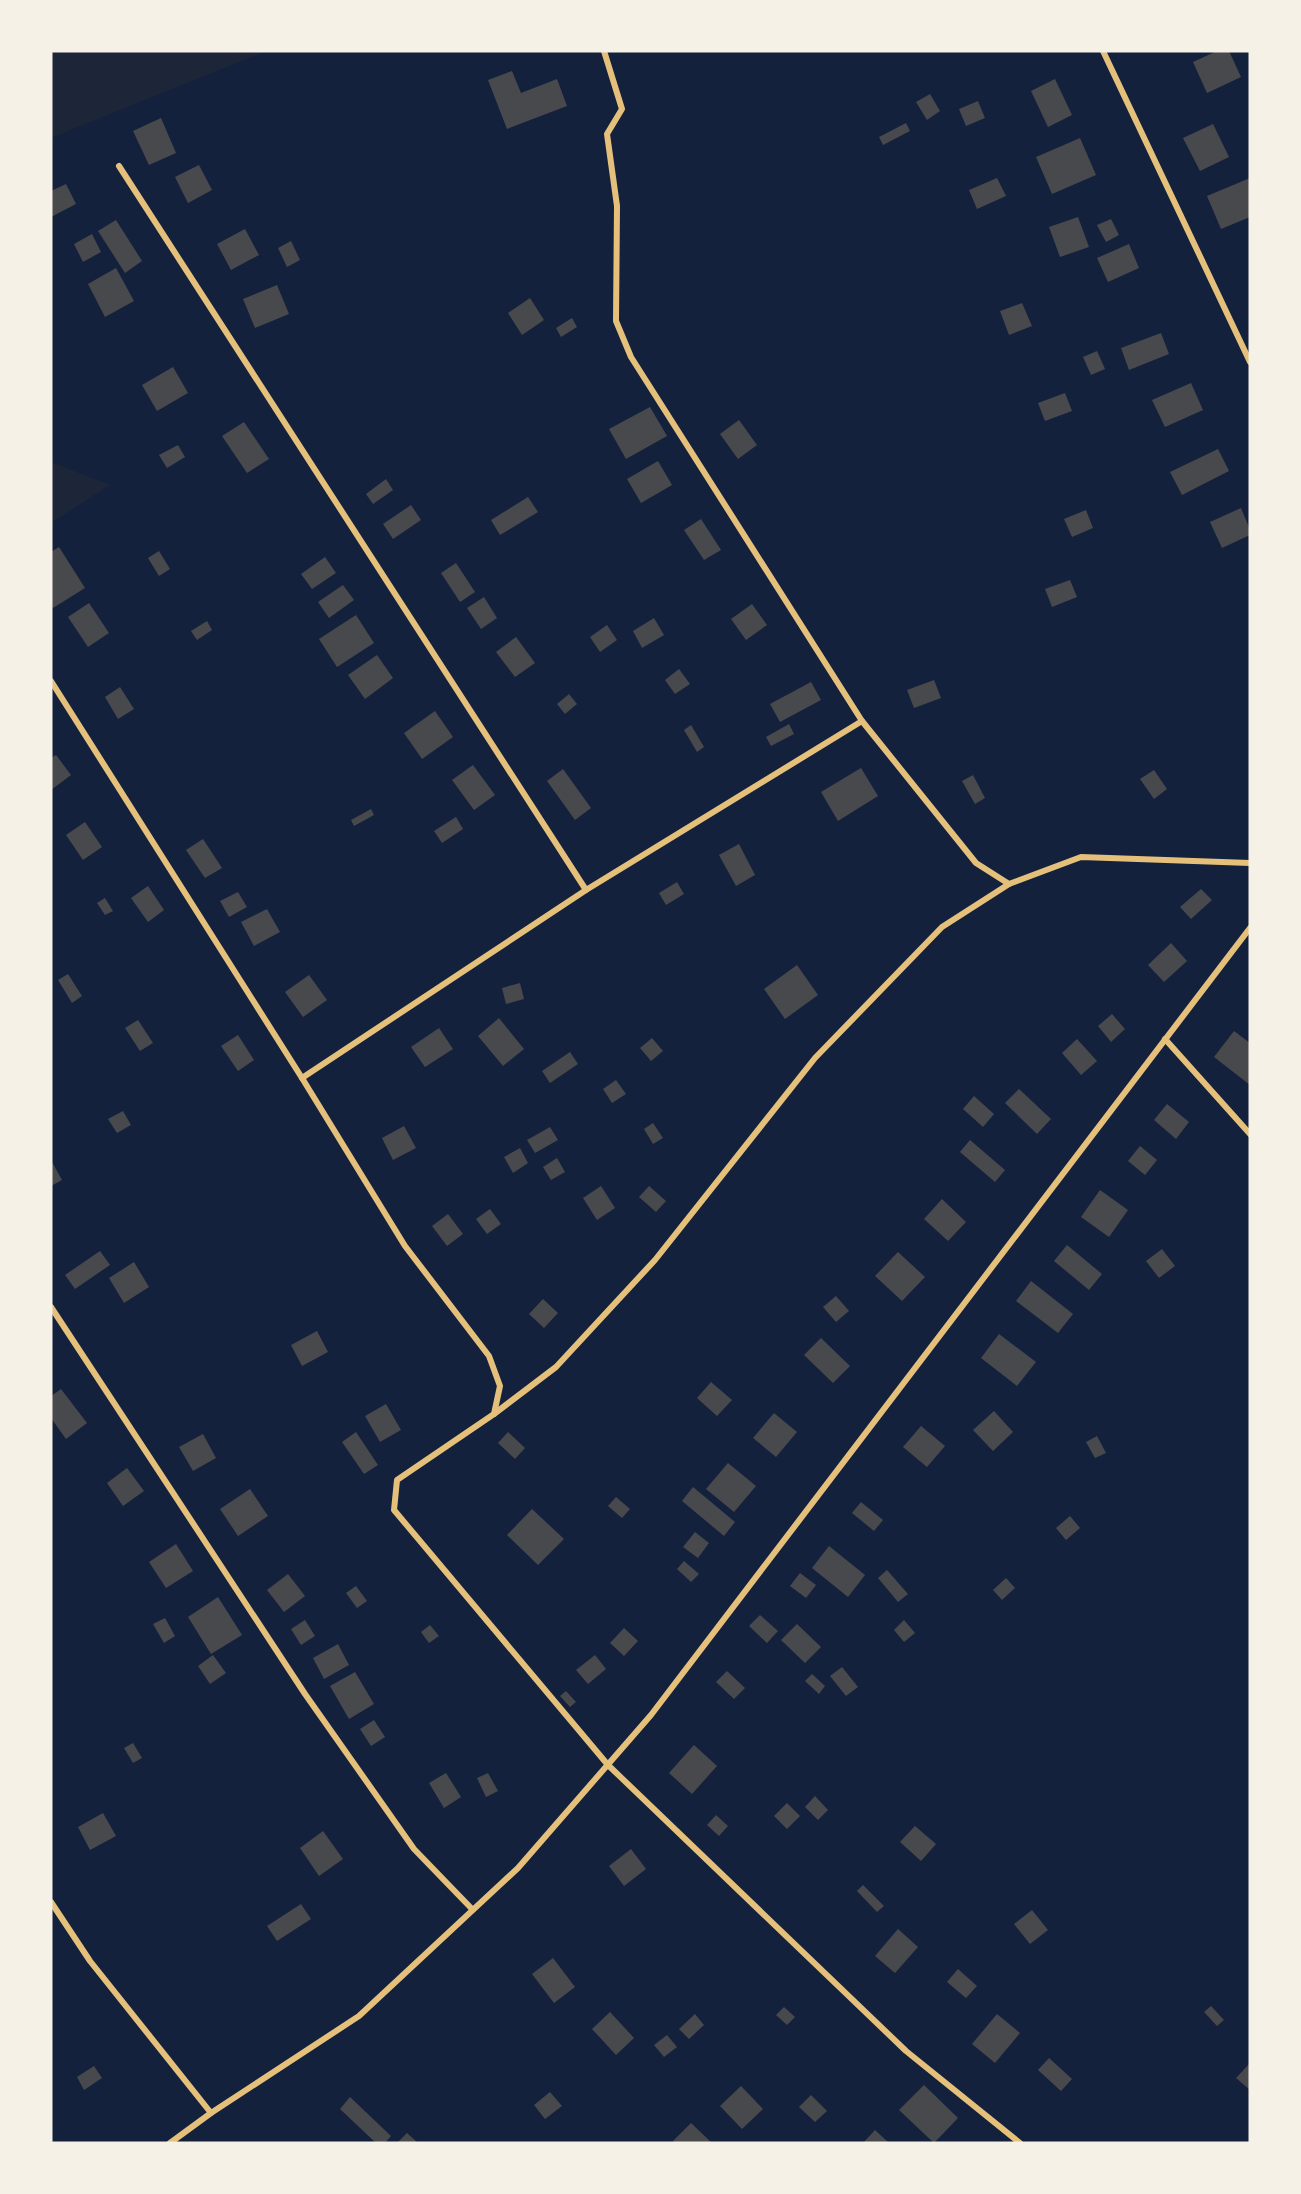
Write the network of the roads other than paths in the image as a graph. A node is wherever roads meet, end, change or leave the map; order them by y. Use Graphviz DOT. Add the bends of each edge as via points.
graph roads {
  1 [pos="604,51"];
  2 [pos="1103,51"];
  3 [pos="119,166"];
  4 [pos="1250,362"];
  5 [pos="51,681"];
  6 [pos="862,721"];
  7 [pos="1250,863"];
  8 [pos="1009,884"];
  9 [pos="586,890"];
  10 [pos="1250,928"];
  11 [pos="1166,1039"];
  12 [pos="302,1078"];
  13 [pos="1250,1134"];
  14 [pos="51,1307"];
  15 [pos="494,1414"];
  16 [pos="608,1765"];
  17 [pos="51,1902"];
  18 [pos="472,1909"];
  19 [pos="211,2112"];
  20 [pos="170,2143"];
  21 [pos="1020,2143"];
  1 -- 6 [label="street" via="622,109 606,134 616,206 616,321 631,357"];
  2 -- 4 [label="street"];
  3 -- 9 [label="street"];
  5 -- 12 [label="street"];
  6 -- 8 [label="street" via="976,862"];
  6 -- 9 [label="street"];
  7 -- 8 [label="street" via="1081,857"];
  8 -- 15 [label="street" via="942,927 815,1058 655,1260 556,1367"];
  9 -- 12 [label="street"];
  10 -- 11 [label="street"];
  11 -- 13 [label="street"];
  11 -- 16 [label="street" via="651,1715"];
  12 -- 15 [label="street" via="405,1246 489,1356 500,1386"];
  14 -- 18 [label="street" via="312,1704 414,1849"];
  15 -- 16 [label="street" via="397,1480 394,1510"];
  16 -- 18 [label="street" via="518,1868"];
  16 -- 21 [label="street" via="906,2051"];
  17 -- 19 [label="street" via="90,1961"];
  18 -- 19 [label="street" via="359,2016"];
  19 -- 20 [label="street"];
}
